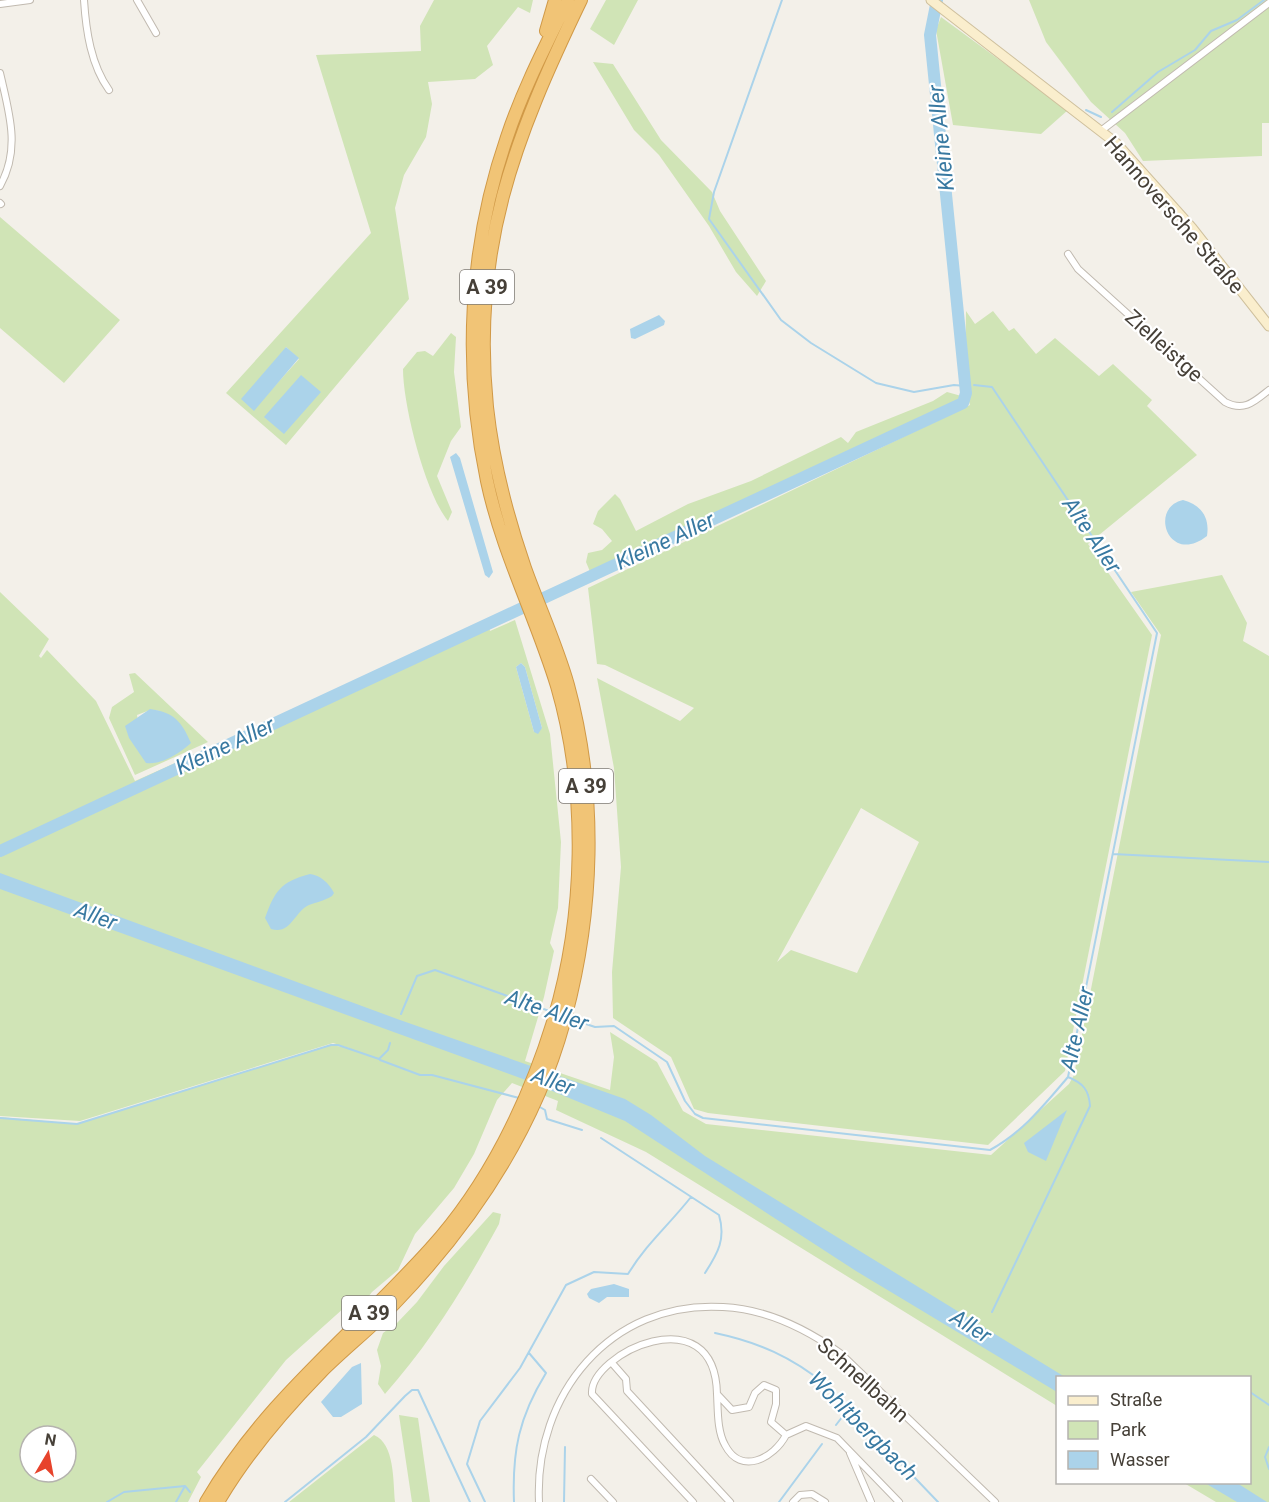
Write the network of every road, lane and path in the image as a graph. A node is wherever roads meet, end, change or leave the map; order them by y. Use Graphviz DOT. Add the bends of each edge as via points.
graph roads {
  1 [pos="30,0"];
  2 [pos="84,0"];
  3 [pos="137,0"];
  4 [pos="555,0"];
  5 [pos="568,0"];
  6 [pos="581,0"];
  7 [pos="931,0"];
  8 [pos="1269,3"];
  9 [pos="0,4"];
  10 [pos="156,33"];
  11 [pos="538,61"];
  12 [pos="0,74"];
  13 [pos="109,90"];
  14 [pos="1102,130"];
  15 [pos="0,186"];
  16 [pos="1068,254"];
  17 [pos="1269,326"];
  18 [pos="1269,390"];
  19 [pos="520,569"];
  20 [pos="523,1115"];
  21 [pos="612,1363"];
  22 [pos="717,1394"];
  23 [pos="732,1410"];
  24 [pos="719,1419"];
  25 [pos="786,1435"];
  26 [pos="848,1449"];
  27 [pos="591,1479"];
  28 [pos="206,1502"];
  29 [pos="218,1502"];
  30 [pos="539,1502"];
  31 [pos="613,1502"];
  32 [pos="693,1502"];
  33 [pos="730,1502"];
  34 [pos="793,1502"];
  35 [pos="825,1502"];
  36 [pos="871,1502"];
  37 [pos="899,1502"];
  38 [pos="995,1502"];
  1 -- 9 [label="street"];
  2 -- 13 [label="street" via="94,62"];
  3 -- 10 [label="street"];
  4 -- 11 [label="highway"];
  5 -- 11 [label="highway, A 39"];
  6 -- 19 [label="highway, A 39" via="519,138 495,224 488,272 484,372 500,483"];
  7 -- 14 [label="street, Hannoversche Straße"];
  8 -- 14 [label="street"];
  11 -- 19 [label="highway, A 39" via="493,181 479,250 473,320 473,371 483,460 498,520"];
  12 -- 15 [label="street" via="13,146"];
  14 -- 17 [label="street, Hannoversche Straße" via="1192,228"];
  16 -- 18 [label="street, Zielleistge" via="1078,269 1225,402 1240,408 1249,406"];
  19 -- 20 [label="highway, A 39" via="545,637 557,685 574,773 579,841 576,941"];
  20 -- 28 [label="highway, A 39" via="435,1244 265,1417"];
  20 -- 29 [label="highway, A 39" via="504,1164 445,1250 273,1424"];
  21 -- 22 [label="street" via="652,1339 679,1338 694,1345 707,1358 717,1382"];
  21 -- 32 [label="street" via="597,1375 592,1394"];
  21 -- 33 [label="street" via="626,1379 627,1391"];
  22 -- 23 [label="street"];
  22 -- 24 [label="street"];
  23 -- 24 [label="street"];
  23 -- 25 [label="street" via="749,1407 755,1392 764,1385 776,1390 771,1422"];
  24 -- 25 [label="street" via="724,1445 738,1459 750,1462 772,1455"];
  25 -- 26 [label="street" via="806,1426 837,1438"];
  26 -- 36 [label="street"];
  26 -- 37 [label="street"];
  27 -- 31 [label="street"];
  30 -- 38 [label="street, Schnellbahn" via="544,1440 559,1400 574,1375 608,1343 638,1324 707,1306 772,1316 840,1353"];
  34 -- 35 [label="street" via="800,1495 812,1494"];
}
